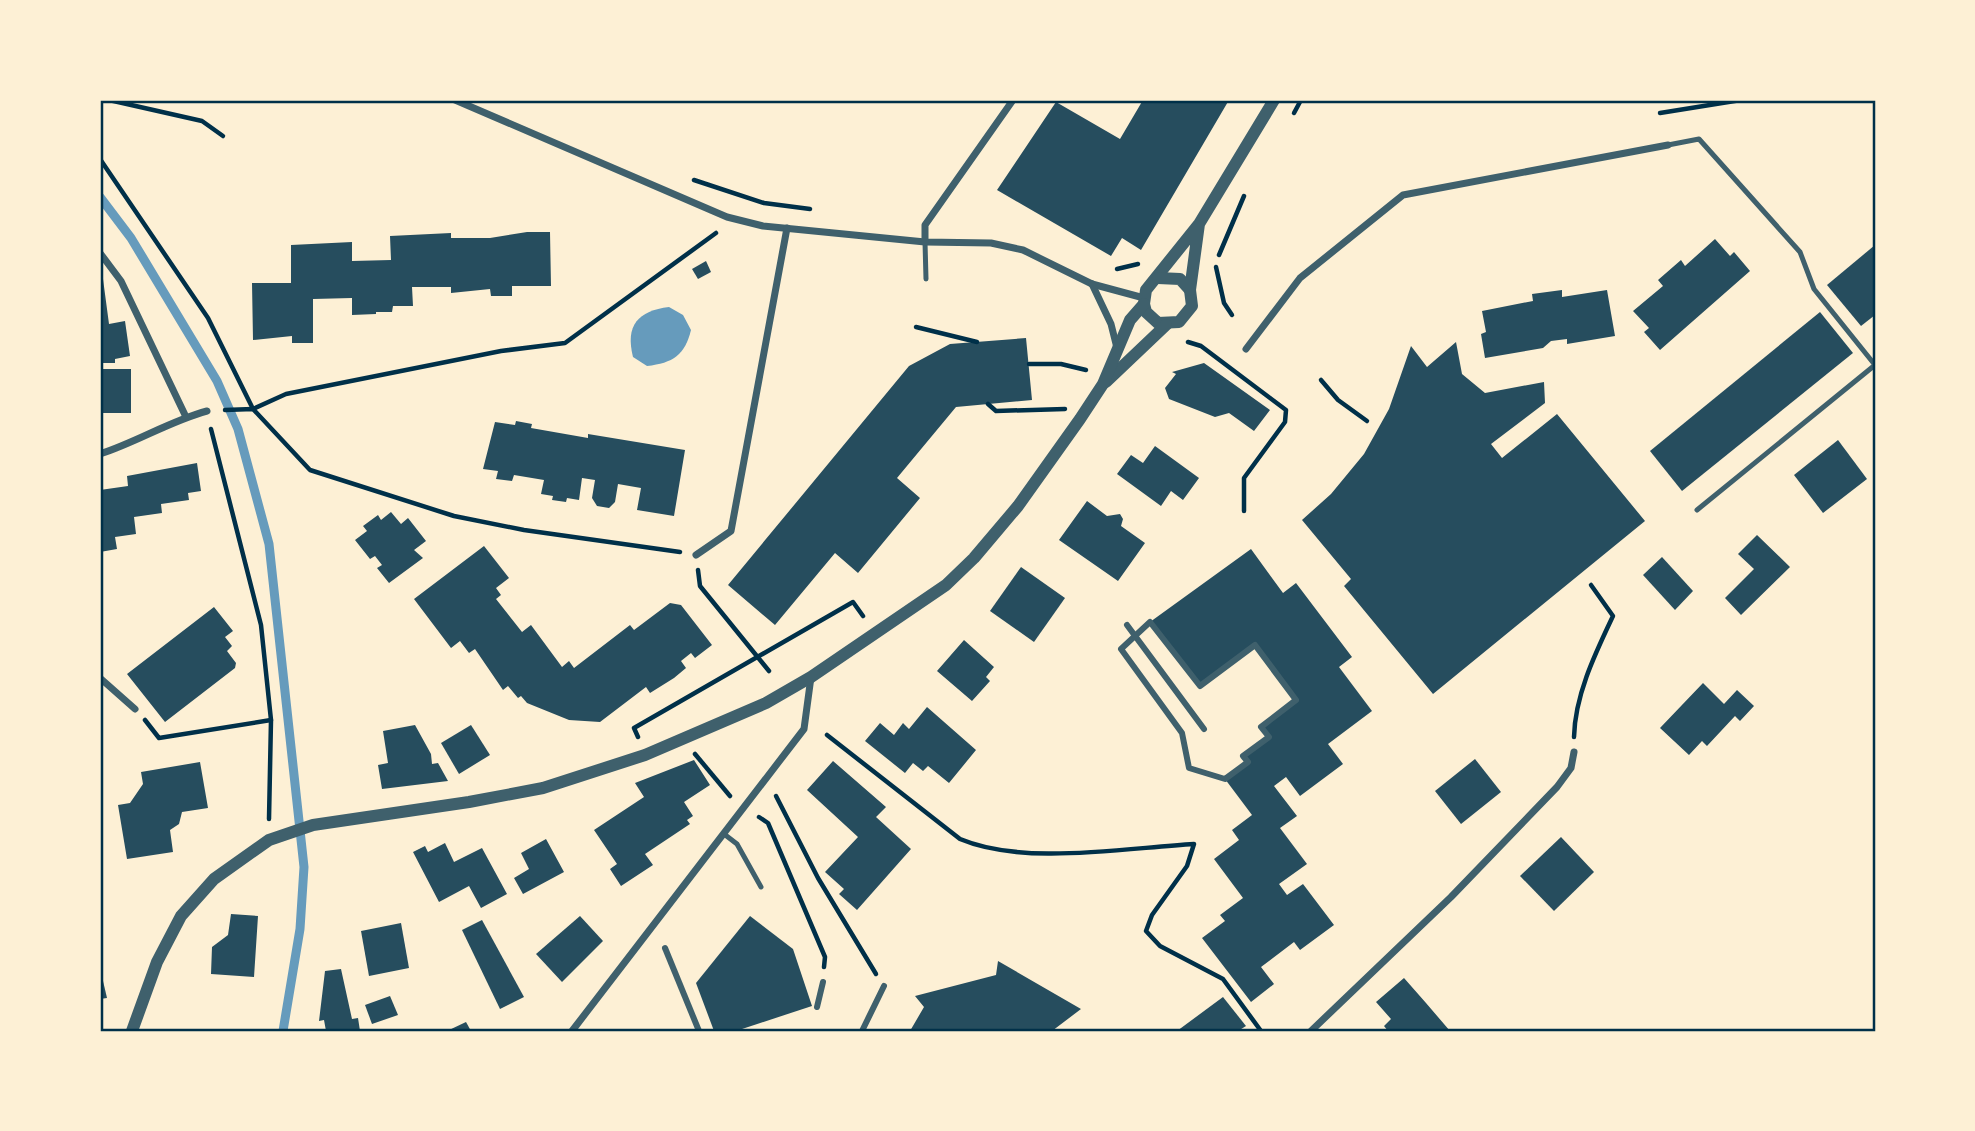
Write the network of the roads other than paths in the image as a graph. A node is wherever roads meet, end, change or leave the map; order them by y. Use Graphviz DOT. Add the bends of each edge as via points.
graph roads {
  1 [pos="455,100"];
  2 [pos="1013,100"];
  3 [pos="1274,100"];
  4 [pos="1668,145"];
  5 [pos="1199,224"];
  6 [pos="786,228"];
  7 [pos="925,242"];
  8 [pos="100,253"];
  9 [pos="1158,278"];
  10 [pos="926,279"];
  11 [pos="1092,284"];
  12 [pos="1190,290"];
  13 [pos="1144,301"];
  14 [pos="1166,325"];
  15 [pos="1117,349"];
  16 [pos="1246,349"];
  17 [pos="1103,384"];
  18 [pos="209,411"];
  19 [pos="186,417"];
  20 [pos="100,454"];
  21 [pos="1697,510"];
  22 [pos="696,555"];
  23 [pos="1127,625"];
  24 [pos="1136,636"];
  25 [pos="811,677"];
  26 [pos="100,678"];
  27 [pos="135,709"];
  28 [pos="1204,729"];
  29 [pos="1574,752"];
  30 [pos="724,834"];
  31 [pos="761,887"];
  32 [pos="664,948"];
  33 [pos="823,982"];
  34 [pos="884,986"];
  35 [pos="817,1007"];
  36 [pos="132,1031"];
  37 [pos="572,1031"];
  38 [pos="699,1031"];
  39 [pos="862,1031"];
  40 [pos="1311,1031"];
  1 -- 6 [label="street" via="727,217"];
  2 -- 7 [label="street" via="925,225"];
  3 -- 5 [label="street"];
  4 -- 16 [label="street" via="1403,195 1300,278"];
  4 -- 21 [label="lane" via="1699,139 1800,252 1814,289 1875,365"];
  5 -- 9 [label="street"];
  5 -- 12 [label="street"];
  6 -- 7 [label="street"];
  6 -- 22 [label="street" via="731,531"];
  7 -- 10 [label="lane"];
  7 -- 11 [label="street" via="991,243 1023,250"];
  8 -- 19 [label="street" via="121,281"];
  9 -- 12 [label="street" via="1180,279"];
  9 -- 13 [label="street" via="1146,290"];
  11 -- 13 [label="street"];
  11 -- 15 [label="street"];
  12 -- 14 [label="street" via="1188,314"];
  13 -- 14 [label="street" via="1152,318"];
  13 -- 15 [label="street"];
  14 -- 17 [label="street"];
  15 -- 17 [label="street"];
  17 -- 25 [label="street" via="1018,506 974,558 946,585"];
  18 -- 19 [label="street"];
  19 -- 20 [label="street" via="136,443"];
  23 -- 24 [label="street"];
  24 -- 24 [label="street" via="1150,622 1200,686 1255,645 1296,700 1261,727 1269,737 1243,756 1248,762 1225,779 1189,768 1182,733 1121,649"];
  24 -- 28 [label="street"];
  25 -- 30 [label="street" via="804,729"];
  25 -- 36 [label="street" via="766,703 645,755 543,788 313,825 269,840 214,879 181,916 157,962"];
  26 -- 27 [label="street"];
  29 -- 40 [label="street" via="1571,768 1557,787"];
  30 -- 31 [label="lane" via="737,844"];
  30 -- 37 [label="street"];
  32 -- 38 [label="street"];
  33 -- 35 [label="street"];
  34 -- 39 [label="street"];
}
